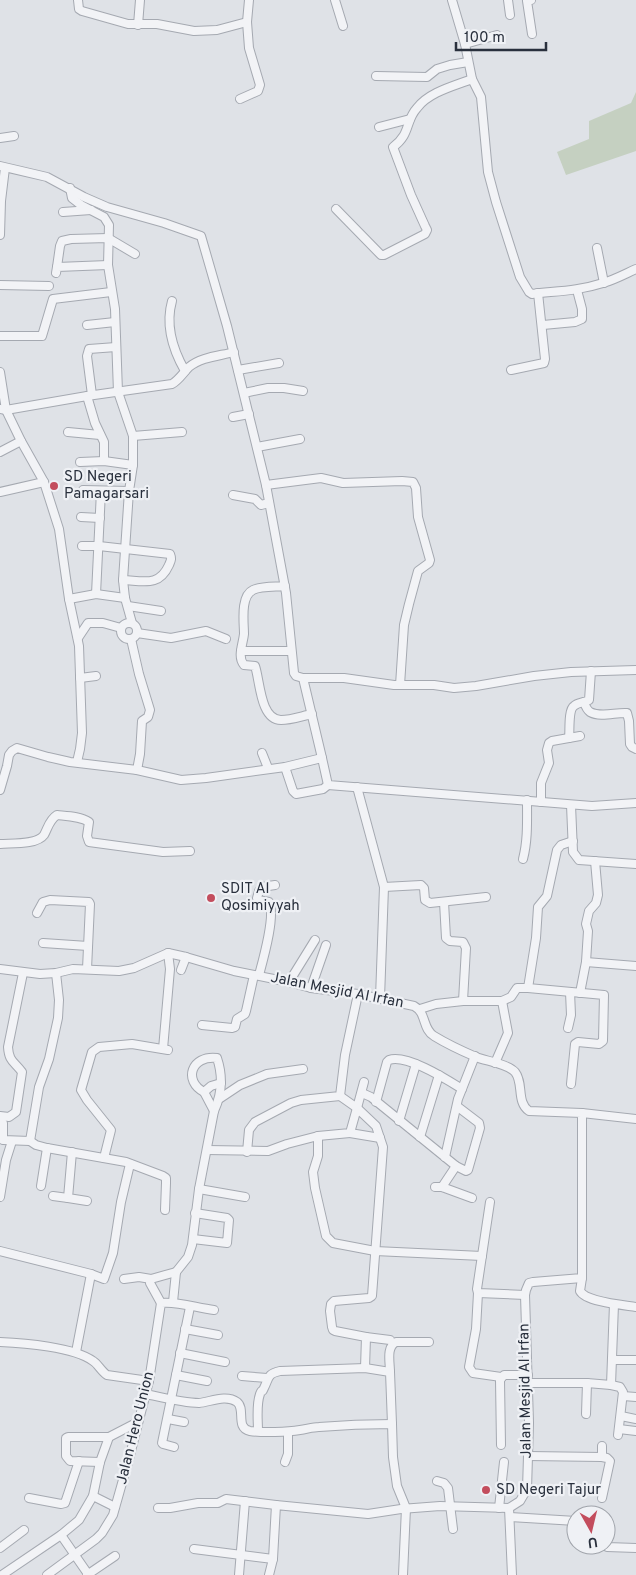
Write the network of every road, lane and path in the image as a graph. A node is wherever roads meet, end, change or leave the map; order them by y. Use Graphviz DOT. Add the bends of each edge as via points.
graph roads {
  1 [pos="78,0"];
  2 [pos="140,0"];
  3 [pos="249,0"];
  4 [pos="335,0"];
  5 [pos="452,0"];
  6 [pos="508,0"];
  7 [pos="528,0"];
  8 [pos="510,16"];
  9 [pos="247,22"];
  10 [pos="138,25"];
  11 [pos="343,26"];
  12 [pos="532,34"];
  13 [pos="497,35"];
  14 [pos="465,44"];
  15 [pos="468,62"];
  16 [pos="376,76"];
  17 [pos="472,79"];
  18 [pos="240,99"];
  19 [pos="410,120"];
  20 [pos="379,127"];
  21 [pos="14,136"];
  22 [pos="0,138"];
  23 [pos="2,167"];
  24 [pos="70,188"];
  25 [pos="336,209"];
  26 [pos="93,210"];
  27 [pos="63,212"];
  28 [pos="0,234"];
  29 [pos="108,238"];
  30 [pos="596,248"];
  31 [pos="135,254"];
  32 [pos="108,265"];
  33 [pos="636,270"];
  34 [pos="604,283"];
  35 [pos="0,285"];
  36 [pos="49,286"];
  37 [pos="577,290"];
  38 [pos="112,292"];
  39 [pos="538,294"];
  40 [pos="172,301"];
  41 [pos="115,322"];
  42 [pos="88,325"];
  43 [pos="542,326"];
  44 [pos="0,336"];
  45 [pos="116,347"];
  46 [pos="234,352"];
  47 [pos="279,363"];
  48 [pos="238,370"];
  49 [pos="511,370"];
  50 [pos="185,371"];
  51 [pos="0,372"];
  52 [pos="303,391"];
  53 [pos="118,392"];
  54 [pos="244,393"];
  55 [pos="90,395"];
  56 [pos="3,410"];
  57 [pos="249,414"];
  58 [pos="233,417"];
  59 [pos="68,432"];
  60 [pos="182,432"];
  61 [pos="100,435"];
  62 [pos="133,436"];
  63 [pos="300,439"];
  64 [pos="21,441"];
  65 [pos="257,447"];
  66 [pos="0,452"];
  67 [pos="80,462"];
  68 [pos="104,462"];
  69 [pos="133,465"];
  70 [pos="44,482"];
  71 [pos="266,485"];
  72 [pos="82,490"];
  73 [pos="101,491"];
  74 [pos="129,491"];
  75 [pos="0,492"];
  76 [pos="233,495"];
  77 [pos="269,503"];
  78 [pos="81,517"];
  79 [pos="100,518"];
  80 [pos="82,546"];
  81 [pos="99,546"];
  82 [pos="125,549"];
  83 [pos="123,580"];
  84 [pos="285,586"];
  85 [pos="96,594"];
  86 [pos="125,598"];
  87 [pos="68,599"];
  88 [pos="128,606"];
  89 [pos="160,611"];
  90 [pos="132,623"];
  91 [pos="121,628"];
  92 [pos="134,636"];
  93 [pos="78,638"];
  94 [pos="226,639"];
  95 [pos="241,651"];
  96 [pos="291,651"];
  97 [pos="636,670"];
  98 [pos="591,671"];
  99 [pos="96,676"];
  100 [pos="80,678"];
  101 [pos="303,678"];
  102 [pos="400,685"];
  103 [pos="584,702"];
  104 [pos="312,714"];
  105 [pos="580,736"];
  106 [pos="569,738"];
  107 [pos="636,749"];
  108 [pos="262,752"];
  109 [pos="322,758"];
  110 [pos="77,762"];
  111 [pos="285,767"];
  112 [pos="268,768"];
  113 [pos="137,770"];
  114 [pos="328,785"];
  115 [pos="357,787"];
  116 [pos="0,790"];
  117 [pos="527,800"];
  118 [pos="541,802"];
  119 [pos="636,803"];
  120 [pos="571,805"];
  121 [pos="573,841"];
  122 [pos="0,844"];
  123 [pos="190,852"];
  124 [pos="523,859"];
  125 [pos="595,861"];
  126 [pos="636,864"];
  127 [pos="275,885"];
  128 [pos="384,887"];
  129 [pos="486,897"];
  130 [pos="444,902"];
  131 [pos="37,913"];
  132 [pos="315,940"];
  133 [pos="44,943"];
  134 [pos="326,945"];
  135 [pos="88,946"];
  136 [pos="168,954"];
  137 [pos="186,957"];
  138 [pos="586,962"];
  139 [pos="636,966"];
  140 [pos="0,969"];
  141 [pos="87,969"];
  142 [pos="181,970"];
  143 [pos="22,973"];
  144 [pos="56,973"];
  145 [pos="257,975"];
  146 [pos="285,981"];
  147 [pos="311,988"];
  148 [pos="528,988"];
  149 [pos="279,990"];
  150 [pos="570,992"];
  151 [pos="580,993"];
  152 [pos="358,994"];
  153 [pos="380,998"];
  154 [pos="463,1001"];
  155 [pos="502,1001"];
  156 [pos="420,1009"];
  157 [pos="202,1025"];
  158 [pos="568,1028"];
  159 [pos="474,1056"];
  160 [pos="495,1063"];
  161 [pos="416,1064"];
  162 [pos="303,1068"];
  163 [pos="439,1075"];
  164 [pos="364,1082"];
  165 [pos="220,1083"];
  166 [pos="572,1084"];
  167 [pos="462,1089"];
  168 [pos="204,1092"];
  169 [pos="362,1092"];
  170 [pos="340,1096"];
  171 [pos="219,1099"];
  172 [pos="376,1102"];
  173 [pos="458,1106"];
  174 [pos="357,1108"];
  175 [pos="214,1111"];
  176 [pos="582,1113"];
  177 [pos="0,1116"];
  178 [pos="636,1119"];
  179 [pos="0,1121"];
  180 [pos="399,1121"];
  181 [pos="350,1133"];
  182 [pos="318,1136"];
  183 [pos="380,1138"];
  184 [pos="420,1138"];
  185 [pos="12,1141"];
  186 [pos="30,1141"];
  187 [pos="47,1148"];
  188 [pos="207,1150"];
  189 [pos="72,1152"];
  190 [pos="247,1152"];
  191 [pos="445,1157"];
  192 [pos="104,1158"];
  193 [pos="130,1164"];
  194 [pos="456,1166"];
  195 [pos="2,1180"];
  196 [pos="40,1186"];
  197 [pos="199,1189"];
  198 [pos="53,1196"];
  199 [pos="0,1197"];
  200 [pos="245,1197"];
  201 [pos="68,1198"];
  202 [pos="472,1198"];
  203 [pos="87,1202"];
  204 [pos="490,1202"];
  205 [pos="165,1210"];
  206 [pos="195,1213"];
  207 [pos="194,1239"];
  208 [pos="0,1251"];
  209 [pos="375,1251"];
  210 [pos="482,1256"];
  211 [pos="176,1272"];
  212 [pos="91,1274"];
  213 [pos="582,1278"];
  214 [pos="124,1279"];
  215 [pos="151,1279"];
  216 [pos="478,1293"];
  217 [pos="525,1295"];
  218 [pos="173,1302"];
  219 [pos="161,1303"];
  220 [pos="614,1304"];
  221 [pos="190,1307"];
  222 [pos="636,1307"];
  223 [pos="214,1310"];
  224 [pos="186,1329"];
  225 [pos="218,1335"];
  226 [pos="366,1337"];
  227 [pos="390,1340"];
  228 [pos="0,1342"];
  229 [pos="429,1342"];
  230 [pos="76,1352"];
  231 [pos="180,1353"];
  232 [pos="613,1360"];
  233 [pos="636,1360"];
  234 [pos="225,1362"];
  235 [pos="365,1368"];
  236 [pos="390,1372"];
  237 [pos="176,1375"];
  238 [pos="242,1376"];
  239 [pos="501,1377"];
  240 [pos="267,1378"];
  241 [pos="528,1379"];
  242 [pos="149,1381"];
  243 [pos="207,1381"];
  244 [pos="587,1383"];
  245 [pos="611,1385"];
  246 [pos="146,1394"];
  247 [pos="623,1396"];
  248 [pos="636,1397"];
  249 [pos="170,1398"];
  250 [pos="586,1414"];
  251 [pos="621,1416"];
  252 [pos="168,1419"];
  253 [pos="636,1419"];
  254 [pos="138,1422"];
  255 [pos="184,1422"];
  256 [pos="392,1424"];
  257 [pos="258,1431"];
  258 [pos="636,1431"];
  259 [pos="288,1432"];
  260 [pos="109,1437"];
  261 [pos="501,1444"];
  262 [pos="602,1446"];
  263 [pos="174,1447"];
  264 [pos="528,1456"];
  265 [pos="602,1457"];
  266 [pos="78,1461"];
  267 [pos="100,1462"];
  268 [pos="285,1462"];
  269 [pos="504,1462"];
  270 [pos="438,1481"];
  271 [pos="93,1496"];
  272 [pos="29,1498"];
  273 [pos="602,1498"];
  274 [pos="245,1501"];
  275 [pos="276,1505"];
  276 [pos="449,1506"];
  277 [pos="115,1508"];
  278 [pos="158,1508"];
  279 [pos="406,1508"];
  280 [pos="499,1508"];
  281 [pos="509,1508"];
  282 [pos="510,1518"];
  283 [pos="566,1521"];
  284 [pos="453,1529"];
  285 [pos="24,1530"];
  286 [pos="61,1535"];
  287 [pos="616,1547"];
  288 [pos="0,1548"];
  289 [pos="194,1548"];
  290 [pos="636,1548"];
  291 [pos="241,1554"];
  292 [pos="75,1555"];
  293 [pos="116,1556"];
  294 [pos="273,1559"];
  295 [pos="2,1575"];
  296 [pos="47,1575"];
  297 [pos="88,1575"];
  298 [pos="239,1575"];
  299 [pos="270,1575"];
  300 [pos="403,1575"];
  301 [pos="512,1575"];
  1 -- 10 [label="street" via="82,11"];
  2 -- 10 [label="street"];
  3 -- 9 [label="street"];
  4 -- 11 [label="street"];
  5 -- 14 [label="street"];
  6 -- 8 [label="street"];
  7 -- 12 [label="street"];
  9 -- 10 [label="street" via="204,31 158,24"];
  9 -- 18 [label="street" via="249,48 260,84 258,91"];
  13 -- 14 [label="street"];
  14 -- 15 [label="street"];
  15 -- 16 [label="street" via="437,69 427,77"];
  15 -- 17 [label="street"];
  17 -- 19 [label="street" via="431,96 416,108"];
  17 -- 39 [label="street" via="480,97 488,172 503,228 520,276 529,292"];
  19 -- 20 [label="street"];
  19 -- 25 [label="street" via="402,140 393,147 426,226 425,234 381,255"];
  21 -- 22 [label="street"];
  23 -- 24 [label="street" via="47,177"];
  23 -- 28 [label="street"];
  24 -- 26 [label="street" via="72,198"];
  24 -- 46 [label="street" via="107,207 201,236"];
  26 -- 27 [label="street"];
  26 -- 29 [label="street" via="107,221"];
  29 -- 31 [label="street"];
  29 -- 32 [label="street"];
  29 -- 32 [label="street" via="62,241 57,270"];
  30 -- 34 [label="street"];
  32 -- 38 [label="street"];
  33 -- 34 [label="street"];
  34 -- 37 [label="street"];
  35 -- 36 [label="street"];
  37 -- 39 [label="street"];
  37 -- 43 [label="street" via="583,318"];
  38 -- 41 [label="street"];
  38 -- 44 [label="street" via="53,299 42,336"];
  39 -- 43 [label="street"];
  40 -- 50 [label="street" via="169,325 172,344"];
  41 -- 42 [label="street"];
  41 -- 45 [label="street"];
  43 -- 49 [label="street" via="544,363"];
  45 -- 53 [label="street"];
  45 -- 55 [label="street" via="87,351"];
  46 -- 48 [label="street"];
  46 -- 50 [label="street" via="200,360"];
  47 -- 48 [label="street"];
  48 -- 54 [label="street"];
  50 -- 53 [label="street" via="172,384"];
  51 -- 56 [label="street"];
  52 -- 54 [label="street" via="268,388"];
  53 -- 55 [label="street"];
  53 -- 62 [label="street"];
  54 -- 57 [label="street"];
  55 -- 56 [label="street"];
  55 -- 61 [label="street"];
  56 -- 64 [label="street"];
  57 -- 58 [label="street"];
  57 -- 65 [label="street"];
  59 -- 61 [label="street"];
  60 -- 62 [label="street"];
  61 -- 68 [label="street" via="104,442"];
  62 -- 69 [label="street"];
  63 -- 65 [label="street"];
  64 -- 66 [label="street"];
  64 -- 70 [label="street"];
  65 -- 71 [label="street"];
  67 -- 68 [label="street"];
  68 -- 69 [label="street"];
  69 -- 74 [label="street"];
  70 -- 75 [label="street"];
  70 -- 87 [label="street" via="59,529"];
  71 -- 77 [label="street"];
  71 -- 102 [label="street" via="321,478 343,483 413,482 418,517 430,560 418,571 409,604 404,625"];
  72 -- 73 [label="street"];
  73 -- 74 [label="street"];
  73 -- 79 [label="street"];
  74 -- 82 [label="street"];
  76 -- 77 [label="street" via="255,499 262,505"];
  77 -- 84 [label="street"];
  78 -- 79 [label="street"];
  79 -- 81 [label="street"];
  80 -- 81 [label="street"];
  81 -- 82 [label="street"];
  81 -- 85 [label="street"];
  82 -- 83 [label="street"];
  82 -- 83 [label="street" via="170,554 172,559 165,573 156,581"];
  83 -- 86 [label="street"];
  84 -- 95 [label="street" via="253,590 248,594 243,614"];
  84 -- 96 [label="street"];
  85 -- 86 [label="street"];
  85 -- 87 [label="street"];
  86 -- 88 [label="street"];
  87 -- 93 [label="street"];
  88 -- 89 [label="street"];
  88 -- 90 [label="street"];
  90 -- 91 [label="street"];
  90 -- 92 [label="street" via="135,625"];
  91 -- 92 [label="street" via="123,636"];
  91 -- 93 [label="street" via="88,623"];
  92 -- 94 [label="street" via="171,638 206,631"];
  92 -- 113 [label="street" via="139,674 150,710 142,721"];
  93 -- 100 [label="street"];
  95 -- 96 [label="street"];
  95 -- 104 [label="street" via="242,664 256,668 267,712 279,720"];
  96 -- 101 [label="street" via="294,673"];
  97 -- 98 [label="street"];
  98 -- 102 [label="street" via="454,688"];
  98 -- 103 [label="street" via="589,698"];
  99 -- 100 [label="street"];
  100 -- 110 [label="street" via="82,733"];
  101 -- 102 [label="street" via="344,678"];
  101 -- 104 [label="street"];
  103 -- 106 [label="street" via="576,704 570,711"];
  103 -- 107 [label="street" via="592,713 627,713 630,746"];
  104 -- 109 [label="street"];
  105 -- 106 [label="street"];
  106 -- 118 [label="street" via="549,743 549,763 541,783"];
  108 -- 112 [label="street"];
  109 -- 111 [label="street"];
  109 -- 114 [label="street"];
  110 -- 113 [label="street"];
  110 -- 116 [label="street" via="17,748 9,755"];
  111 -- 112 [label="street"];
  111 -- 114 [label="street" via="296,794"];
  112 -- 113 [label="street" via="181,780"];
  114 -- 115 [label="street"];
  115 -- 117 [label="street"];
  115 -- 128 [label="street"];
  117 -- 118 [label="street"];
  117 -- 124 [label="street"];
  118 -- 120 [label="street"];
  119 -- 120 [label="street"];
  120 -- 121 [label="street"];
  121 -- 125 [label="street" via="576,858"];
  121 -- 148 [label="street" via="557,850 546,896 538,907"];
  122 -- 123 [label="street" via="42,838 57,815 87,820 88,842 163,852"];
  125 -- 126 [label="street"];
  125 -- 138 [label="street" via="598,895 586,924"];
  127 -- 145 [label="street" via="262,887 257,898 269,902 271,911 266,946"];
  128 -- 130 [label="street" via="422,885 425,900"];
  128 -- 153 [label="street"];
  129 -- 130 [label="street"];
  130 -- 154 [label="street" via="446,938 463,942 466,948"];
  131 -- 135 [label="street" via="43,902 50,900 89,902"];
  132 -- 146 [label="street"];
  133 -- 135 [label="street"];
  134 -- 147 [label="street"];
  135 -- 141 [label="street"];
  136 -- 137 [label="street, Jalan Mesjid Al Irfan"];
  136 -- 141 [label="street" via="128,970"];
  136 -- 192 [label="street" via="166,1050 132,1044 99,1047 92,1052 81,1090 111,1130"];
  137 -- 142 [label="street"];
  137 -- 145 [label="street, Jalan Mesjid Al Irfan"];
  138 -- 139 [label="street"];
  138 -- 151 [label="street"];
  140 -- 143 [label="street"];
  141 -- 144 [label="street" via="73,968"];
  143 -- 144 [label="street"];
  143 -- 177 [label="street" via="8,1047 8,1056 22,1072 21,1081 16,1112 9,1117"];
  144 -- 186 [label="street" via="58,1018 53,1047 38,1094"];
  145 -- 146 [label="street, Jalan Mesjid Al Irfan"];
  145 -- 157 [label="street" via="245,1014 237,1018 235,1027"];
  146 -- 147 [label="street, Jalan Mesjid Al Irfan"];
  146 -- 149 [label="street"];
  147 -- 152 [label="street, Jalan Mesjid Al Irfan"];
  148 -- 150 [label="street"];
  148 -- 155 [label="street" via="517,988 511,997"];
  150 -- 151 [label="street"];
  150 -- 158 [label="street"];
  151 -- 166 [label="street" via="604,995 604,1041 600,1044 575,1044"];
  152 -- 153 [label="street, Jalan Mesjid Al Irfan"];
  152 -- 170 [label="street"];
  153 -- 156 [label="street, Jalan Mesjid Al Irfan"];
  154 -- 155 [label="street"];
  154 -- 156 [label="street"];
  155 -- 160 [label="street" via="508,1033"];
  156 -- 159 [label="street, Jalan Mesjid Al Irfan" via="427,1029 433,1035"];
  159 -- 160 [label="street, Jalan Mesjid Al Irfan"];
  159 -- 167 [label="street"];
  160 -- 176 [label="street, Jalan Mesjid Al Irfan" via="510,1067 515,1072 525,1108"];
  161 -- 163 [label="street"];
  161 -- 172 [label="street" via="398,1058 388,1060"];
  161 -- 180 [label="street"];
  162 -- 171 [label="street" via="267,1074 240,1085"];
  163 -- 167 [label="street"];
  163 -- 184 [label="street"];
  164 -- 169 [label="street"];
  165 -- 168 [label="street"];
  165 -- 168 [label="street" via="217,1058 199,1061 192,1078"];
  165 -- 171 [label="street"];
  167 -- 173 [label="street"];
  168 -- 175 [label="street"];
  169 -- 172 [label="street"];
  169 -- 174 [label="street"];
  170 -- 174 [label="street"];
  170 -- 190 [label="street" via="301,1100 261,1118 251,1125"];
  171 -- 175 [label="street"];
  172 -- 180 [label="street"];
  173 -- 191 [label="street"];
  173 -- 194 [label="street" via="480,1123 480,1128 468,1170"];
  174 -- 181 [label="street"];
  174 -- 183 [label="street" via="376,1126"];
  175 -- 188 [label="street"];
  176 -- 178 [label="street"];
  176 -- 213 [label="street"];
  179 -- 185 [label="street" via="3,1123 2,1140"];
  180 -- 184 [label="street"];
  181 -- 182 [label="street"];
  181 -- 183 [label="street"];
  182 -- 190 [label="street" via="268,1151"];
  182 -- 209 [label="street" via="318,1156 313,1172 326,1236 333,1244"];
  183 -- 209 [label="street" via="383,1152"];
  184 -- 191 [label="street"];
  185 -- 186 [label="street"];
  185 -- 195 [label="street"];
  186 -- 187 [label="street"];
  187 -- 189 [label="street"];
  187 -- 196 [label="street"];
  188 -- 190 [label="street"];
  188 -- 197 [label="street"];
  189 -- 192 [label="street"];
  189 -- 201 [label="street"];
  191 -- 194 [label="street"];
  192 -- 193 [label="street"];
  193 -- 205 [label="street" via="164,1177"];
  193 -- 212 [label="street" via="113,1254 105,1277 101,1279"];
  194 -- 202 [label="street" via="438,1187"];
  195 -- 199 [label="street"];
  197 -- 200 [label="street"];
  197 -- 206 [label="street"];
  198 -- 201 [label="street"];
  201 -- 203 [label="street"];
  204 -- 210 [label="street"];
  206 -- 207 [label="street"];
  206 -- 207 [label="street" via="227,1218 229,1228 227,1243"];
  207 -- 211 [label="street" via="191,1252"];
  208 -- 212 [label="street"];
  209 -- 210 [label="street"];
  209 -- 226 [label="street" via="372,1296 334,1301 330,1310 332,1327 336,1332"];
  210 -- 216 [label="street"];
  211 -- 215 [label="street"];
  211 -- 218 [label="street"];
  212 -- 230 [label="street"];
  213 -- 217 [label="street" via="529,1283"];
  213 -- 220 [label="street" via="582,1295"];
  214 -- 215 [label="street"];
  215 -- 219 [label="street"];
  216 -- 217 [label="street"];
  216 -- 239 [label="street" via="469,1367 473,1373"];
  217 -- 241 [label="street, Jalan Mesjid Al Irfan"];
  218 -- 219 [label="street"];
  218 -- 221 [label="street"];
  219 -- 242 [label="street, Jalan Hero Union"];
  220 -- 222 [label="street"];
  220 -- 232 [label="street"];
  221 -- 223 [label="street"];
  221 -- 224 [label="street"];
  224 -- 225 [label="street"];
  224 -- 231 [label="street"];
  226 -- 227 [label="street"];
  226 -- 235 [label="street"];
  228 -- 230 [label="street"];
  229 -- 236 [label="street" via="392,1344"];
  230 -- 242 [label="street" via="95,1362 107,1375"];
  231 -- 234 [label="street"];
  231 -- 237 [label="street"];
  232 -- 233 [label="street"];
  232 -- 245 [label="street"];
  235 -- 236 [label="street"];
  235 -- 240 [label="street" via="280,1371"];
  236 -- 256 [label="street"];
  237 -- 243 [label="street"];
  237 -- 249 [label="street"];
  238 -- 240 [label="street"];
  239 -- 241 [label="street"];
  239 -- 261 [label="street"];
  240 -- 257 [label="street" via="258,1400"];
  241 -- 244 [label="street"];
  241 -- 264 [label="street, Jalan Mesjid Al Irfan"];
  242 -- 246 [label="street, Jalan Hero Union"];
  244 -- 245 [label="street"];
  244 -- 250 [label="street"];
  245 -- 247 [label="street" via="623,1389"];
  246 -- 249 [label="street"];
  246 -- 254 [label="street, Jalan Hero Union"];
  247 -- 248 [label="street"];
  247 -- 251 [label="street"];
  249 -- 252 [label="street"];
  249 -- 257 [label="street" via="237,1402 243,1427"];
  251 -- 253 [label="street"];
  251 -- 258 [label="street" via="619,1432"];
  252 -- 255 [label="street"];
  252 -- 263 [label="street" via="162,1443"];
  254 -- 260 [label="street"];
  254 -- 277 [label="street, Jalan Hero Union"];
  256 -- 259 [label="street" via="338,1425"];
  256 -- 279 [label="street" via="397,1486"];
  257 -- 259 [label="street"];
  259 -- 268 [label="street"];
  260 -- 266 [label="street" via="68,1436 66,1456 70,1461"];
  260 -- 267 [label="street"];
  262 -- 265 [label="street"];
  264 -- 265 [label="street"];
  264 -- 281 [label="street, Jalan Mesjid Al Irfan" via="527,1489 520,1502"];
  265 -- 273 [label="street" via="610,1461"];
  266 -- 267 [label="street"];
  266 -- 272 [label="street" via="64,1504"];
  267 -- 271 [label="street"];
  269 -- 280 [label="street"];
  270 -- 276 [label="street" via="446,1485"];
  271 -- 277 [label="street"];
  271 -- 286 [label="street" via="79,1520"];
  274 -- 275 [label="street"];
  274 -- 278 [label="street" via="226,1499 218,1504"];
  274 -- 291 [label="street"];
  275 -- 279 [label="street" via="368,1514"];
  275 -- 294 [label="street"];
  276 -- 279 [label="street"];
  276 -- 280 [label="street"];
  276 -- 284 [label="street"];
  277 -- 292 [label="street, Jalan Hero Union" via="102,1533"];
  279 -- 300 [label="street"];
  280 -- 281 [label="street"];
  281 -- 282 [label="street"];
  282 -- 283 [label="street"];
  282 -- 301 [label="street"];
  285 -- 288 [label="street"];
  286 -- 292 [label="street"];
  286 -- 295 [label="street"];
  287 -- 290 [label="street"];
  289 -- 291 [label="street"];
  291 -- 294 [label="street"];
  291 -- 298 [label="street"];
  292 -- 296 [label="street, Jalan Hero Union"];
  292 -- 297 [label="street"];
  293 -- 297 [label="street"];
  294 -- 299 [label="street"];
}
